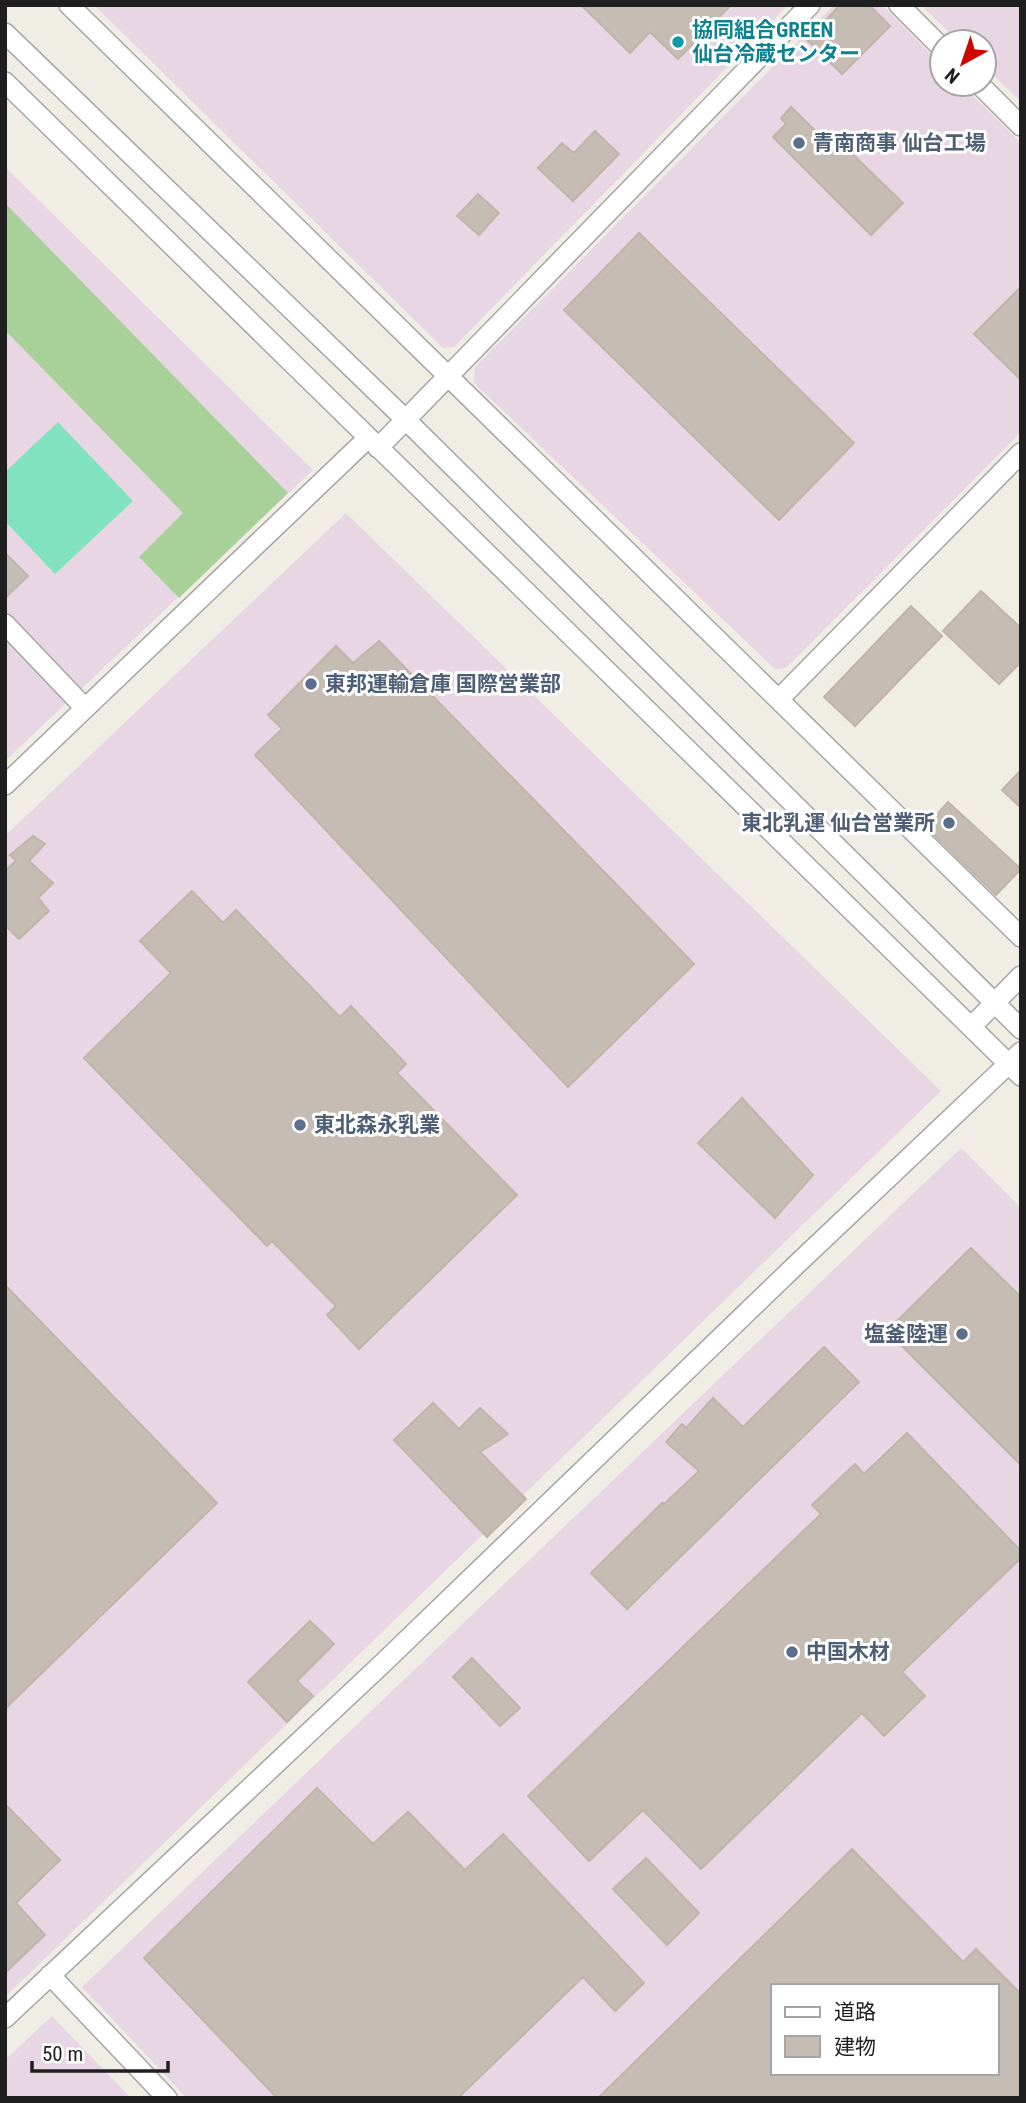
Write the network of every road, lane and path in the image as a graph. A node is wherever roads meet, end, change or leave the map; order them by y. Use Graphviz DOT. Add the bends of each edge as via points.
graph roads {
  1 [pos="69,5"];
  2 [pos="810,5"];
  3 [pos="899,5"];
  4 [pos="5,33"];
  5 [pos="928,34"];
  6 [pos="5,82"];
  7 [pos="993,98"];
  8 [pos="1021,126"];
  9 [pos="447,375"];
  10 [pos="405,419"];
  11 [pos="373,443"];
  12 [pos="1021,453"];
  13 [pos="5,624"];
  14 [pos="779,699"];
  15 [pos="85,708"];
  16 [pos="5,785"];
  17 [pos="1021,937"];
  18 [pos="1021,976"];
  19 [pos="995,1002"];
  20 [pos="971,1027"];
  21 [pos="1021,1029"];
  22 [pos="1017,1064"];
  23 [pos="50,1975"];
  24 [pos="5,2018"];
  25 [pos="167,2098"];
  1 -- 9 [label="street"];
  2 -- 9 [label="street"];
  3 -- 5 [label="street"];
  4 -- 10 [label="street"];
  6 -- 11 [label="street"];
  7 -- 8 [label="street"];
  9 -- 10 [label="street"];
  9 -- 14 [label="street"];
  10 -- 11 [label="street"];
  10 -- 19 [label="street"];
  11 -- 15 [label="street"];
  11 -- 20 [label="street"];
  12 -- 14 [label="street"];
  13 -- 15 [label="street"];
  14 -- 17 [label="street"];
  15 -- 16 [label="street"];
  18 -- 19 [label="street"];
  19 -- 20 [label="street"];
  19 -- 21 [label="street"];
  20 -- 22 [label="street"];
  22 -- 23 [label="street" via="786,1274"];
  23 -- 24 [label="street"];
  23 -- 25 [label="street"];
}
